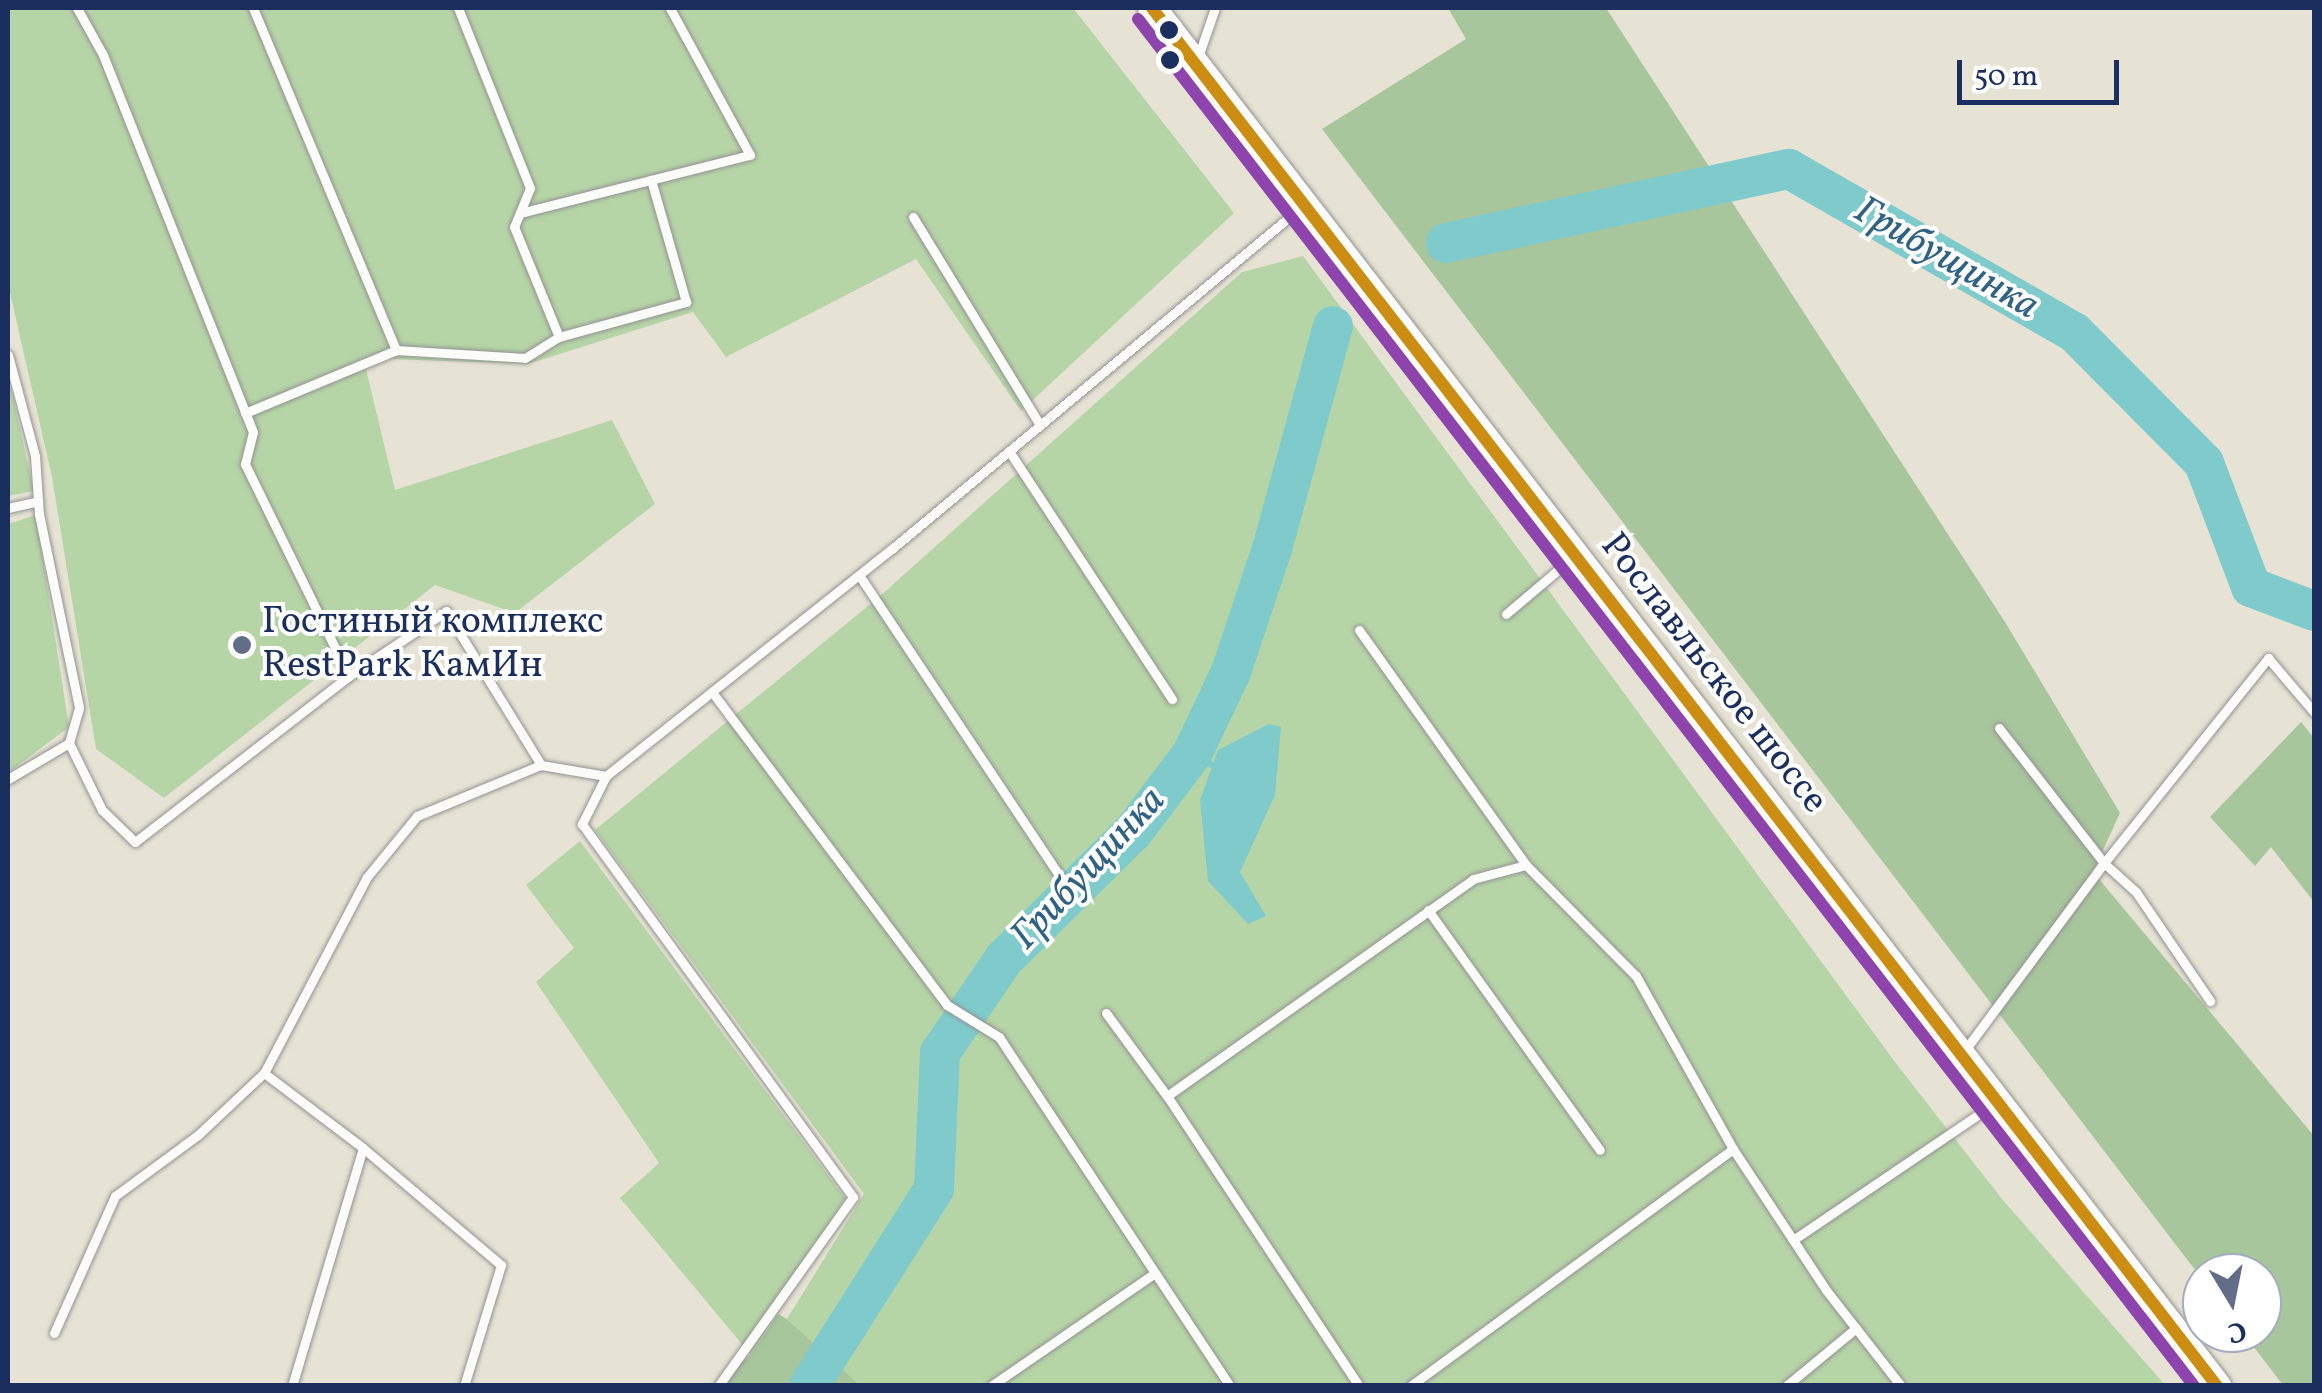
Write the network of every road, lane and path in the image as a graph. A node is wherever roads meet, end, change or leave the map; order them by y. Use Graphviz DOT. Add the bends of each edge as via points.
graph roads {
  1 [pos="77,8"];
  2 [pos="253,8"];
  3 [pos="458,8"];
  4 [pos="670,8"];
  5 [pos="1152,8"];
  6 [pos="1215,8"];
  7 [pos="1195,65"];
  8 [pos="651,180"];
  9 [pos="1302,206"];
  10 [pos="520,213"];
  11 [pos="913,217"];
  12 [pos="560,337"];
  13 [pos="396,350"];
  14 [pos="8,355"];
  15 [pos="245,414"];
  16 [pos="1040,425"];
  17 [pos="1009,451"];
  18 [pos="38,500"];
  19 [pos="8,508"];
  20 [pos="1574,557"];
  21 [pos="859,574"];
  22 [pos="1506,614"];
  23 [pos="1359,630"];
  24 [pos="349,676"];
  25 [pos="712,692"];
  26 [pos="1172,699"];
  27 [pos="2314,712"];
  28 [pos="1999,728"];
  29 [pos="68,742"];
  30 [pos="541,765"];
  31 [pos="606,776"];
  32 [pos="8,778"];
  33 [pos="2104,862"];
  34 [pos="1526,865"];
  35 [pos="1063,880"];
  36 [pos="1428,910"];
  37 [pos="2210,1001"];
  38 [pos="1106,1012"];
  39 [pos="1961,1056"];
  40 [pos="264,1073"];
  41 [pos="1167,1096"];
  42 [pos="1997,1102"];
  43 [pos="363,1148"];
  44 [pos="1733,1149"];
  45 [pos="1600,1150"];
  46 [pos="1793,1240"];
  47 [pos="1152,1274"];
  48 [pos="1856,1328"];
  49 [pos="54,1333"];
  50 [pos="292,1386"];
  51 [pos="464,1386"];
  52 [pos="718,1386"];
  53 [pos="991,1386"];
  54 [pos="1230,1386"];
  55 [pos="1359,1386"];
  56 [pos="1410,1386"];
  57 [pos="1786,1386"];
  58 [pos="1902,1386"];
  59 [pos="2217,1386"];
  1 -- 15 [label="lane" via="103,55"];
  2 -- 13 [label="lane"];
  3 -- 10 [label="lane" via="530,188"];
  4 -- 8 [label="lane" via="750,155"];
  5 -- 7 [label="main road, Рославльское шоссе"];
  6 -- 7 [label="lane"];
  7 -- 9 [label="main road, Рославльское шоссе"];
  8 -- 10 [label="lane"];
  8 -- 12 [label="lane" via="686,302"];
  9 -- 16 [label="lane"];
  9 -- 20 [label="main road, Рославльское шоссе"];
  10 -- 12 [label="lane" via="514,227"];
  11 -- 16 [label="lane"];
  12 -- 13 [label="lane" via="524,358"];
  13 -- 15 [label="lane"];
  14 -- 18 [label="lane"];
  15 -- 24 [label="lane" via="253,432 246,464"];
  16 -- 17 [label="lane"];
  17 -- 21 [label="lane"];
  17 -- 26 [label="lane"];
  18 -- 19 [label="lane"];
  18 -- 29 [label="lane" via="79,708"];
  20 -- 22 [label="lane"];
  20 -- 39 [label="main road, Рославльское шоссе"];
  21 -- 25 [label="lane"];
  21 -- 35 [label="lane"];
  23 -- 34 [label="lane"];
  24 -- 29 [label="lane" via="135,842 102,810"];
  24 -- 30 [label="lane" via="446,611"];
  25 -- 31 [label="lane"];
  25 -- 47 [label="lane" via="947,1006 999,1036"];
  27 -- 33 [label="lane" via="2268,658"];
  28 -- 33 [label="lane"];
  29 -- 32 [label="lane"];
  30 -- 31 [label="lane"];
  30 -- 40 [label="lane" via="417,816 367,876"];
  31 -- 52 [label="lane" via="582,824 853,1197"];
  33 -- 37 [label="lane" via="2136,892"];
  33 -- 39 [label="lane"];
  34 -- 36 [label="lane" via="1473,879"];
  34 -- 44 [label="lane" via="1636,976"];
  36 -- 41 [label="lane"];
  36 -- 45 [label="lane"];
  38 -- 41 [label="lane"];
  39 -- 42 [label="main road, Рославльское шоссе"];
  40 -- 43 [label="lane"];
  40 -- 49 [label="lane" via="199,1134 116,1196"];
  41 -- 55 [label="lane"];
  42 -- 46 [label="lane"];
  42 -- 59 [label="main road, Рославльское шоссе"];
  43 -- 50 [label="lane"];
  43 -- 51 [label="lane" via="501,1265"];
  44 -- 46 [label="lane"];
  44 -- 56 [label="lane"];
  46 -- 48 [label="lane"];
  47 -- 53 [label="lane"];
  47 -- 54 [label="lane"];
  48 -- 57 [label="lane"];
  48 -- 58 [label="lane"];
}
